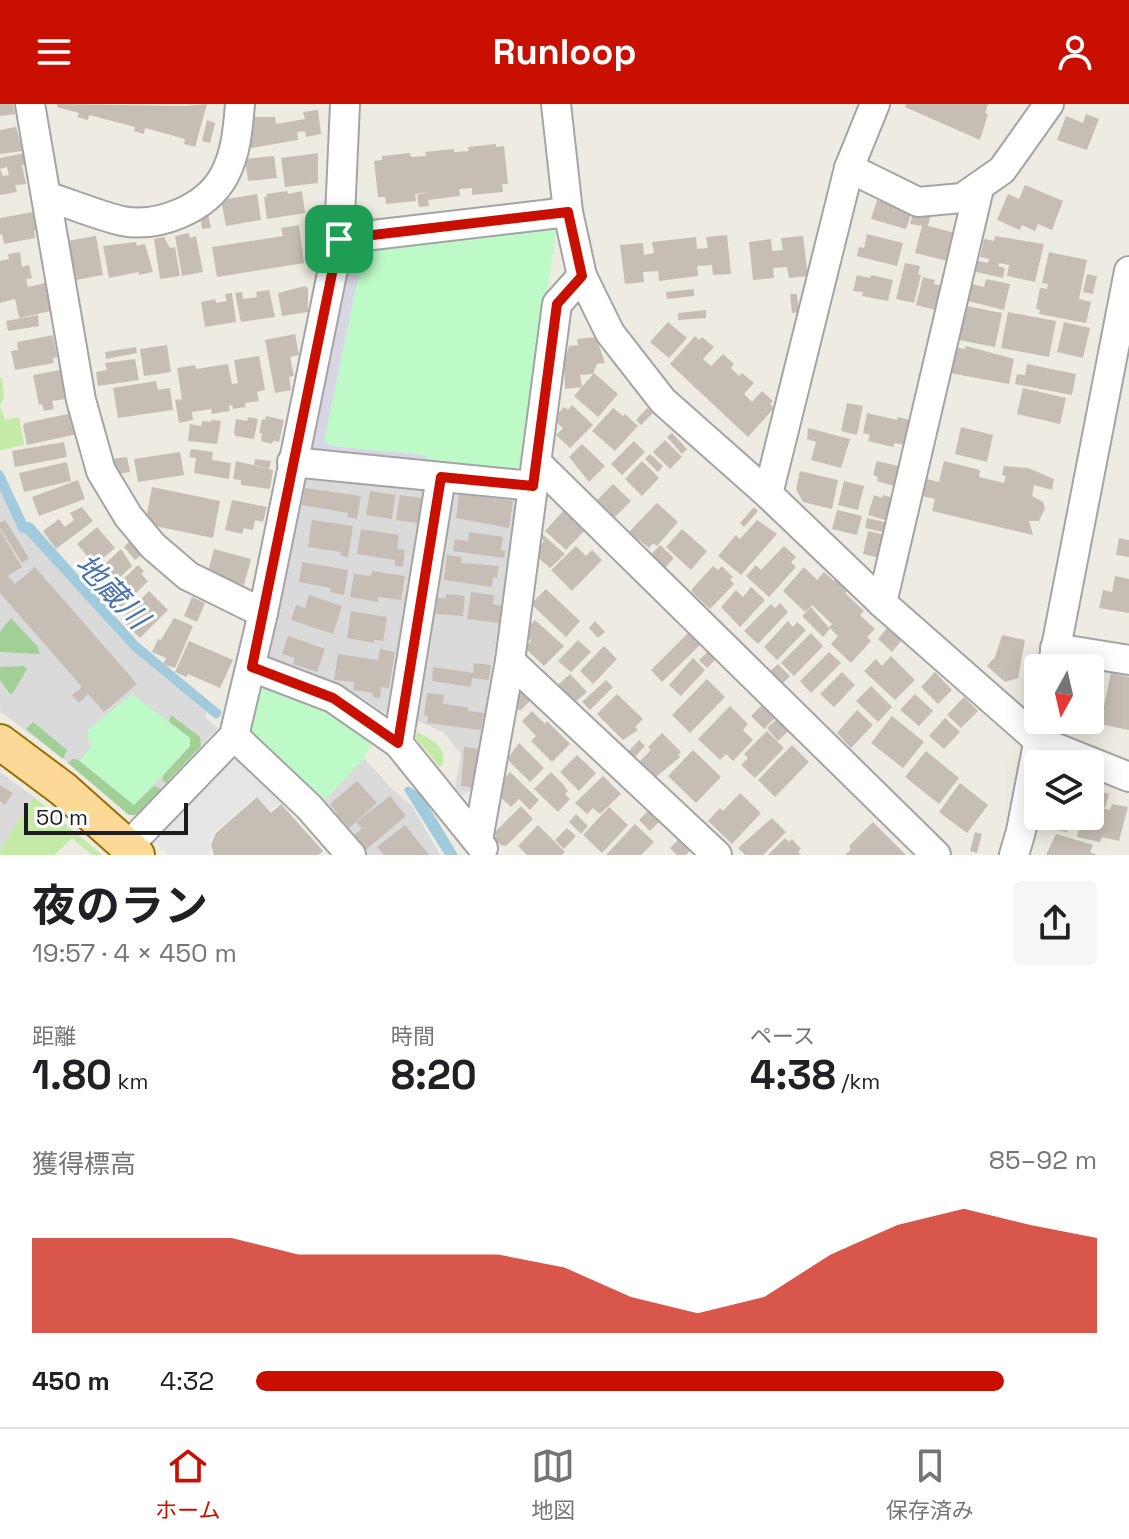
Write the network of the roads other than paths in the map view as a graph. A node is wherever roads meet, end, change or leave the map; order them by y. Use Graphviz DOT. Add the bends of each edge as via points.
graph roads {
  1 [pos="30,104"];
  2 [pos="240,104"];
  3 [pos="345,104"];
  4 [pos="556,104"];
  5 [pos="875,104"];
  6 [pos="1049,104"];
  7 [pos="849,168"];
  8 [pos="979,188"];
  9 [pos="46,196"];
  10 [pos="568,212"];
  11 [pos="339,239"];
  12 [pos="1129,271"];
  13 [pos="582,276"];
  14 [pos="1124,322"];
  15 [pos="292,462"];
  16 [pos="535,475"];
  17 [pos="441,477"];
  18 [pos="768,494"];
  19 [pos="882,603"];
  20 [pos="263,613"];
  21 [pos="1055,654"];
  22 [pos="1104,659"];
  23 [pos="1129,660"];
  24 [pos="510,661"];
  25 [pos="252,667"];
  26 [pos="1024,717"];
  27 [pos="1040,734"];
  28 [pos="1047,734"];
  29 [pos="234,736"];
  30 [pos="0,742"];
  31 [pos="398,743"];
  32 [pos="1129,777"];
  33 [pos="483,847"];
  34 [pos="133,851"];
  35 [pos="351,855"];
  36 [pos="717,855"];
  37 [pos="936,855"];
  38 [pos="1014,855"];
  1 -- 9 [label="street"];
  2 -- 9 [label="street" via="236,143 223,178 197,205 164,220 124,221"];
  3 -- 11 [label="street"];
  4 -- 10 [label="street"];
  5 -- 7 [label="street"];
  6 -- 8 [label="street" via="1002,170"];
  7 -- 8 [label="street" via="918,202 962,198"];
  7 -- 18 [label="street"];
  8 -- 19 [label="street"];
  9 -- 20 [label="street" via="81,400 101,471 153,546 188,576"];
  10 -- 11 [label="street"];
  10 -- 13 [label="street"];
  11 -- 15 [label="street"];
  12 -- 14 [label="street"];
  13 -- 16 [label="street" via="557,304"];
  13 -- 18 [label="street" via="610,333 663,401"];
  14 -- 21 [label="street"];
  15 -- 17 [label="street"];
  15 -- 20 [label="street"];
  16 -- 17 [label="street"];
  16 -- 24 [label="street"];
  16 -- 37 [label="street"];
  17 -- 31 [label="street"];
  18 -- 19 [label="street"];
  19 -- 26 [label="street"];
  20 -- 25 [label="street"];
  22 -- 23 [label="street"];
  24 -- 33 [label="street"];
  24 -- 36 [label="street"];
  25 -- 29 [label="street"];
  25 -- 31 [label="street" via="333,698"];
  27 -- 38 [label="street"];
  28 -- 32 [label="street"];
  29 -- 34 [label="street"];
  29 -- 35 [label="street"];
  30 -- 34 [label="main road"];
  31 -- 33 [label="street"];
}
